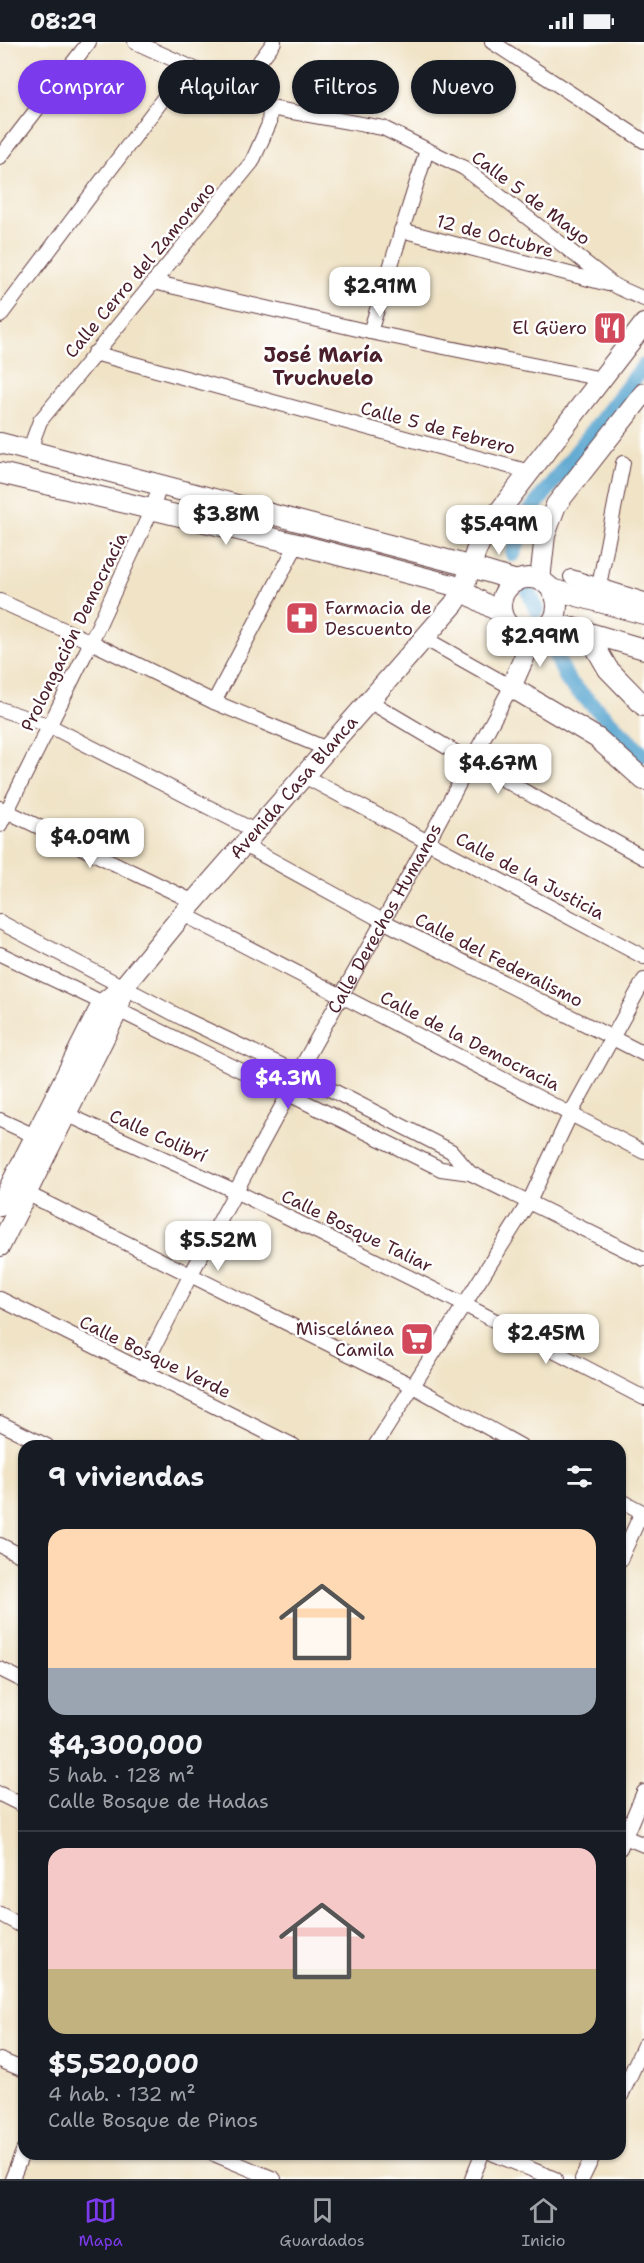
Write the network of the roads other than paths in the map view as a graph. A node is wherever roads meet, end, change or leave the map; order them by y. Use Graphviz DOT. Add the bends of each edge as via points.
graph roads {
  1 [pos="89,42"];
  2 [pos="135,42"];
  3 [pos="274,42"];
  4 [pos="492,42"];
  5 [pos="173,60"];
  6 [pos="260,60"];
  7 [pos="158,107"];
  8 [pos="280,110"];
  9 [pos="270,114"];
  10 [pos="644,141"];
  11 [pos="427,150"];
  12 [pos="0,157"];
  13 [pos="401,230"];
  14 [pos="153,282"];
  15 [pos="615,286"];
  16 [pos="644,299"];
  17 [pos="0,316"];
  18 [pos="644,324"];
  19 [pos="370,332"];
  20 [pos="94,353"];
  21 [pos="602,379"];
  22 [pos="642,397"];
  23 [pos="0,442"];
  24 [pos="34,453"];
  25 [pos="622,463"];
  26 [pos="530,472"];
  27 [pos="0,473"];
  28 [pos="160,486"];
  29 [pos="153,509"];
  30 [pos="297,544"];
  31 [pos="470,566"];
  32 [pos="571,577"];
  33 [pos="517,581"];
  34 [pos="545,585"];
  35 [pos="599,586"];
  36 [pos="463,590"];
  37 [pos="644,600"];
  38 [pos="0,601"];
  39 [pos="501,613"];
  40 [pos="644,614"];
  41 [pos="552,622"];
  42 [pos="586,631"];
  43 [pos="535,633"];
  44 [pos="424,638"];
  45 [pos="91,642"];
  46 [pos="644,649"];
  47 [pos="511,687"];
  48 [pos="369,701"];
  49 [pos="214,702"];
  50 [pos="644,706"];
  51 [pos="0,709"];
  52 [pos="50,726"];
  53 [pos="327,749"];
  54 [pos="472,762"];
  55 [pos="304,776"];
  56 [pos="644,780"];
  57 [pos="3,810"];
  58 [pos="0,825"];
  59 [pos="250,838"];
  60 [pos="427,843"];
  61 [pos="644,858"];
  62 [pos="189,908"];
  63 [pos="383,921"];
  64 [pos="0,922"];
  65 [pos="0,954"];
  66 [pos="644,957"];
  67 [pos="644,980"];
  68 [pos="124,986"];
  69 [pos="342,996"];
  70 [pos="110,1007"];
  71 [pos="613,1037"];
  72 [pos="644,1054"];
  73 [pos="298,1073"];
  74 [pos="289,1093"];
  75 [pos="571,1113"];
  76 [pos="66,1114"];
  77 [pos="0,1120"];
  78 [pos="35,1136"];
  79 [pos="644,1152"];
  80 [pos="470,1173"];
  81 [pos="19,1189"];
  82 [pos="235,1191"];
  83 [pos="529,1202"];
  84 [pos="0,1206"];
  85 [pos="0,1246"];
  86 [pos="644,1259"];
  87 [pos="190,1276"];
  88 [pos="0,1299"];
  89 [pos="463,1304"];
  90 [pos="142,1371"];
  91 [pos="413,1386"];
  92 [pos="644,1398"];
  93 [pos="0,1423"];
  94 [pos="35,1440"];
  95 [pos="282,1440"];
  96 [pos="379,1440"];
  97 [pos="510,1440"];
  98 [pos="626,1503"];
  99 [pos="643,1513"];
  100 [pos="0,1545"];
  101 [pos="626,1548"];
  102 [pos="18,1554"];
  103 [pos="0,1669"];
  104 [pos="18,1678"];
  105 [pos="644,1792"];
  106 [pos="0,1794"];
  107 [pos="18,1803"];
  108 [pos="626,1830"];
  109 [pos="626,1841"];
  110 [pos="644,1845"];
  111 [pos="0,1914"];
  112 [pos="18,1924"];
  113 [pos="644,2045"];
  114 [pos="0,2060"];
  115 [pos="18,2068"];
  116 [pos="626,2085"];
  117 [pos="20,2160"];
  118 [pos="244,2160"];
  119 [pos="480,2160"];
  120 [pos="509,2160"];
  121 [pos="591,2160"];
  122 [pos="12,2179"];
  123 [pos="274,2179"];
  124 [pos="472,2179"];
  125 [pos="555,2179"];
  126 [pos="582,2179"];
  1 -- 12 [label="street"];
  2 -- 5 [label="street, Calle 5 de Mayo"];
  3 -- 6 [label="street"];
  4 -- 10 [label="street"];
  7 -- 17 [label="street"];
  8 -- 11 [label="street, Calle 5 de Mayo" via="383,128"];
  9 -- 14 [label="street, Calle Cerro del Zamorano" via="252,162"];
  11 -- 13 [label="street"];
  11 -- 15 [label="street, Calle 5 de Mayo" via="464,168"];
  13 -- 15 [label="street, 12 de Octubre"];
  13 -- 19 [label="street"];
  14 -- 19 [label="street"];
  14 -- 20 [label="street, Calle Cerro del Zamorano"];
  15 -- 16 [label="street, Calle 5 de Mayo"];
  18 -- 21 [label="main road"];
  19 -- 21 [label="street"];
  20 -- 24 [label="street, Calle Cerro del Zamorano" via="40,421 33,440"];
  20 -- 26 [label="street, Calle 5 de Febrero"];
  21 -- 26 [label="main road"];
  22 -- 34 [label="main road" via="555,505 545,535"];
  23 -- 24 [label="main road"];
  24 -- 28 [label="main road"];
  25 -- 35 [label="street"];
  26 -- 31 [label="main road" via="488,526"];
  27 -- 29 [label="main road"];
  28 -- 29 [label="street, Prolongación Democracia"];
  28 -- 31 [label="main road"];
  29 -- 30 [label="main road"];
  29 -- 45 [label="street, Prolongación Democracia"];
  30 -- 36 [label="main road"];
  30 -- 49 [label="street"];
  31 -- 33 [label="main road"];
  31 -- 36 [label="main road"];
  32 -- 35 [label="street"];
  33 -- 34 [label="main road" via="528,578"];
  33 -- 39 [label="main road" via="503,594"];
  34 -- 40 [label="main road"];
  34 -- 41 [label="main road" via="557,604"];
  35 -- 37 [label="street"];
  36 -- 39 [label="main road"];
  36 -- 44 [label="main road, Avenida Casa Blanca"];
  38 -- 45 [label="street"];
  39 -- 43 [label="main road" via="513,628"];
  41 -- 42 [label="main road"];
  41 -- 43 [label="main road"];
  42 -- 46 [label="main road"];
  42 -- 50 [label="main road" via="608,669"];
  43 -- 47 [label="main road, Calle Derechos Humanos"];
  44 -- 47 [label="street"];
  44 -- 48 [label="main road, Avenida Casa Blanca"];
  45 -- 49 [label="street"];
  45 -- 52 [label="street, Prolongación Democracia"];
  47 -- 54 [label="street, Calle Derechos Humanos"];
  47 -- 56 [label="main road" via="597,738"];
  48 -- 53 [label="main road, Avenida Casa Blanca"];
  48 -- 54 [label="street"];
  49 -- 53 [label="street"];
  51 -- 52 [label="street, Calle del Federalismo"];
  52 -- 57 [label="street, Prolongación Democracia"];
  52 -- 59 [label="street, Calle del Federalismo"];
  53 -- 55 [label="main road, Avenida Casa Blanca"];
  54 -- 60 [label="street, Calle Derechos Humanos"];
  54 -- 61 [label="street"];
  55 -- 59 [label="main road, Avenida Casa Blanca"];
  55 -- 60 [label="street, Calle de la Justicia"];
  57 -- 58 [label="street, Prolongación Democracia"];
  57 -- 62 [label="street, Calle de la Democracia"];
  59 -- 62 [label="main road, Avenida Casa Blanca"];
  59 -- 63 [label="street, Calle del Federalismo"];
  60 -- 63 [label="street, Calle Derechos Humanos"];
  60 -- 66 [label="street, Calle de la Justicia"];
  62 -- 68 [label="main road, Avenida Casa Blanca"];
  62 -- 69 [label="street, Calle de la Democracia"];
  63 -- 69 [label="street, Calle Derechos Humanos"];
  63 -- 71 [label="street, Calle del Federalismo"];
  64 -- 68 [label="street"];
  65 -- 70 [label="street"];
  67 -- 71 [label="street"];
  68 -- 70 [label="main road, Avenida Casa Blanca"];
  68 -- 73 [label="street"];
  69 -- 73 [label="street, Calle Derechos Humanos"];
  69 -- 75 [label="street, Calle de la Democracia"];
  70 -- 74 [label="street"];
  70 -- 76 [label="main road"];
  70 -- 78 [label="main road"];
  71 -- 72 [label="street, Calle del Federalismo"];
  71 -- 75 [label="street"];
  73 -- 80 [label="street" via="451,1151"];
  74 -- 80 [label="street" via="441,1169"];
  74 -- 82 [label="street"];
  75 -- 79 [label="street, Calle de la Democracia"];
  75 -- 83 [label="street"];
  76 -- 81 [label="main road"];
  76 -- 82 [label="street, Calle Colibrí"];
  77 -- 78 [label="street"];
  78 -- 81 [label="main road"];
  80 -- 83 [label="street"];
  81 -- 84 [label="main road"];
  81 -- 85 [label="main road"];
  81 -- 87 [label="street"];
  82 -- 87 [label="street"];
  82 -- 89 [label="street, Calle Bosque Taliar"];
  83 -- 86 [label="street"];
  83 -- 89 [label="street"];
  87 -- 90 [label="street"];
  87 -- 91 [label="street"];
  88 -- 90 [label="street, Calle Bosque Verde"];
  89 -- 91 [label="street"];
  89 -- 92 [label="street, Calle Bosque Taliar"];
  90 -- 95 [label="street, Calle Bosque Verde"];
  91 -- 96 [label="street"];
  91 -- 97 [label="street"];
  93 -- 94 [label="street"];
  98 -- 99 [label="street"];
  99 -- 101 [label="street"];
  100 -- 102 [label="street"];
  103 -- 104 [label="street"];
  105 -- 108 [label="street"];
  106 -- 107 [label="street"];
  109 -- 110 [label="street"];
  111 -- 112 [label="street"];
  113 -- 116 [label="street"];
  114 -- 115 [label="street"];
  117 -- 122 [label="street"];
  118 -- 123 [label="street"];
  119 -- 124 [label="street"];
  120 -- 125 [label="street"];
  121 -- 126 [label="street"];
}
